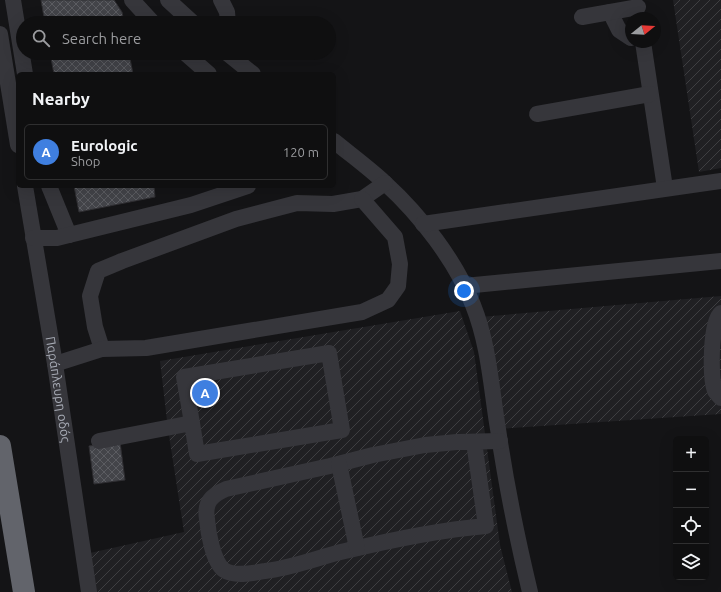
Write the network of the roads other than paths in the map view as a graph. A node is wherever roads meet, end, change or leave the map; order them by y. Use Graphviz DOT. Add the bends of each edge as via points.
graph roads {
  1 [pos="12,0"];
  2 [pos="132,0"];
  3 [pos="168,0"];
  4 [pos="221,0"];
  5 [pos="639,8"];
  6 [pos="610,12"];
  7 [pos="147,16"];
  8 [pos="185,16"];
  9 [pos="227,16"];
  10 [pos="582,17"];
  11 [pos="16,23"];
  12 [pos="0,34"];
  13 [pos="625,34"];
  14 [pos="644,48"];
  15 [pos="23,60"];
  16 [pos="192,60"];
  17 [pos="236,60"];
  18 [pos="25,72"];
  19 [pos="207,72"];
  20 [pos="251,72"];
  21 [pos="650,94"];
  22 [pos="537,114"];
  23 [pos="16,134"];
  24 [pos="336,143"];
  25 [pos="721,181"];
  26 [pos="385,182"];
  27 [pos="24,188"];
  28 [pos="50,188"];
  29 [pos="242,188"];
  30 [pos="665,188"];
  31 [pos="362,199"];
  32 [pos="423,224"];
  33 [pos="69,235"];
  34 [pos="33,238"];
  35 [pos="721,261"];
  36 [pos="464,286"];
  37 [pos="721,313"];
  38 [pos="102,349"];
  39 [pos="55,364"];
  40 [pos="721,398"];
  41 [pos="192,423"];
  42 [pos="99,441"];
  43 [pos="500,441"];
  44 [pos="474,442"];
  45 [pos="0,446"];
  46 [pos="339,464"];
  47 [pos="357,548"];
  48 [pos="24,592"];
  49 [pos="89,592"];
  50 [pos="530,592"];
  1 -- 11 [label="street"];
  2 -- 7 [label="street"];
  3 -- 8 [label="street"];
  4 -- 9 [label="street"];
  5 -- 6 [label="street"];
  6 -- 10 [label="street"];
  6 -- 13 [label="street" via="619,30"];
  12 -- 23 [label="street"];
  14 -- 21 [label="street"];
  15 -- 18 [label="street"];
  16 -- 19 [label="street"];
  17 -- 20 [label="street"];
  21 -- 22 [label="street"];
  21 -- 30 [label="street"];
  24 -- 26 [label="street"];
  25 -- 30 [label="street"];
  26 -- 31 [label="street"];
  26 -- 32 [label="street"];
  27 -- 34 [label="street, Παράπλευρη οδός"];
  28 -- 33 [label="street"];
  29 -- 33 [label="street" via="191,205"];
  30 -- 32 [label="street"];
  31 -- 38 [label="street" via="333,204 297,203 243,217 98,271 90,296"];
  31 -- 38 [label="street" via="395,237 400,264 398,286 388,300 362,312 146,348"];
  32 -- 36 [label="street"];
  33 -- 34 [label="street"];
  34 -- 39 [label="street, Παράπλευρη οδός"];
  35 -- 36 [label="street"];
  36 -- 43 [label="street" via="482,330"];
  37 -- 40 [label="street" via="717,316 713,335 712,358 715,390"];
  38 -- 39 [label="street"];
  39 -- 49 [label="street, Παράπλευρη οδός"];
  41 -- 41 [label="street" via="197,454 342,430 329,353 184,377"];
  41 -- 42 [label="street"];
  43 -- 44 [label="street"];
  43 -- 50 [label="street"];
  44 -- 46 [label="street" via="424,445"];
  44 -- 47 [label="street" via="486,526 448,529"];
  45 -- 48 [label="highway"];
  46 -- 47 [label="street"];
  46 -- 47 [label="street" via="213,494 208,502 206,517 218,564 224,571 235,574 267,571"];
}
